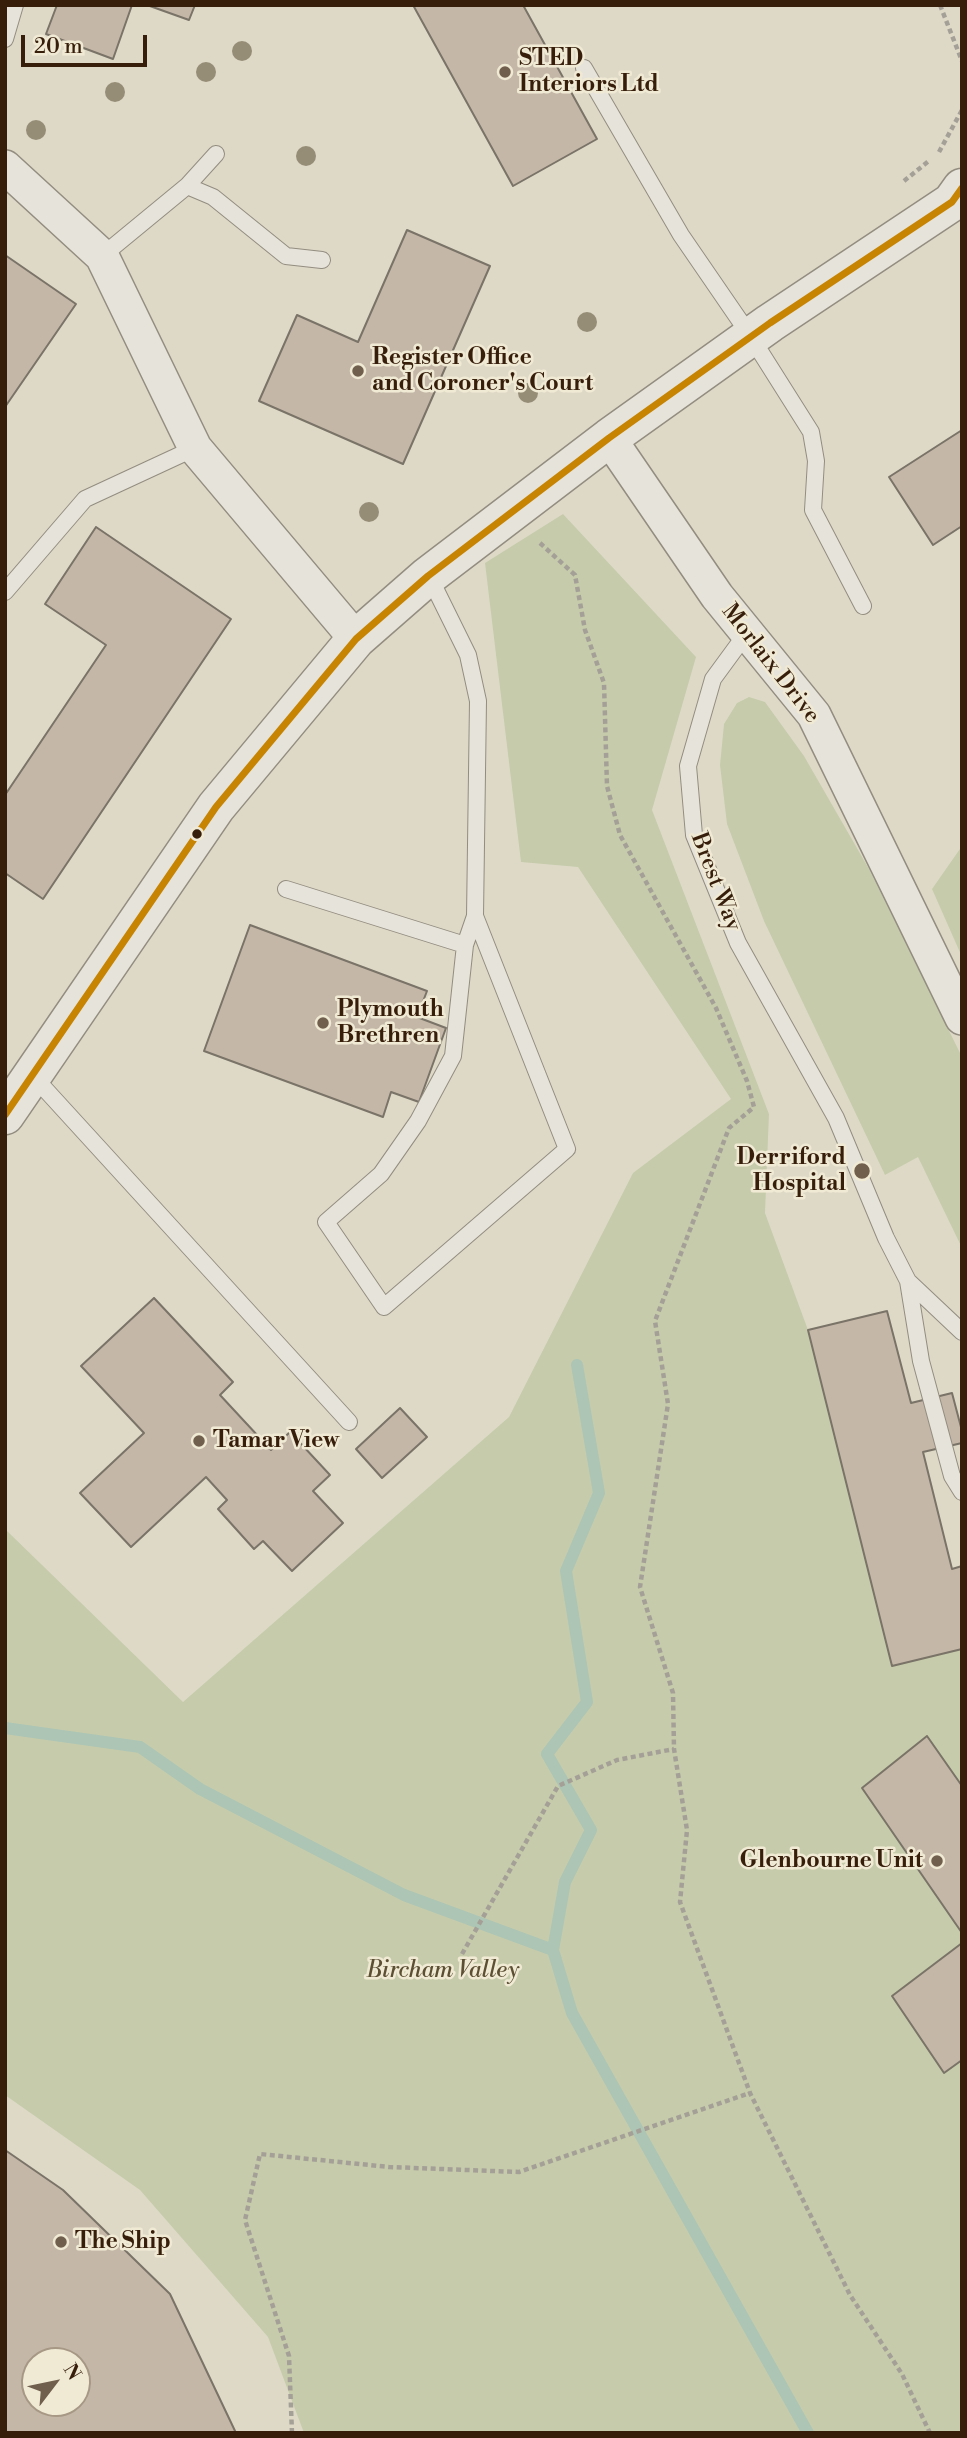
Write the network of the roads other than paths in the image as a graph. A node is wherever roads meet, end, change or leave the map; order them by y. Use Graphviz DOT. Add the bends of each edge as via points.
graph roads {
  1 [pos="15,5"];
  2 [pos="5,39"];
  3 [pos="584,68"];
  4 [pos="216,154"];
  5 [pos="8,173"];
  6 [pos="187,186"];
  7 [pos="959,197"];
  8 [pos="102,256"];
  9 [pos="322,261"];
  10 [pos="751,337"];
  11 [pos="608,438"];
  12 [pos="195,448"];
  13 [pos="428,576"];
  14 [pos="5,592"];
  15 [pos="863,606"];
  16 [pos="746,634"];
  17 [pos="356,639"];
  18 [pos="286,889"];
  19 [pos="475,916"];
  20 [pos="465,945"];
  21 [pos="958,1003"];
  22 [pos="34,1077"];
  23 [pos="5,1115"];
  24 [pos="908,1281"];
  25 [pos="962,1332"];
  26 [pos="349,1422"];
  27 [pos="962,1492"];
  1 -- 2 [label="lane"];
  3 -- 10 [label="lane" via="681,235"];
  4 -- 6 [label="lane"];
  5 -- 8 [label="street"];
  6 -- 8 [label="lane"];
  6 -- 9 [label="lane" via="213,197 286,256"];
  7 -- 10 [label="street"];
  8 -- 12 [label="street"];
  10 -- 11 [label="street"];
  10 -- 15 [label="lane" via="811,432 816,461 813,510"];
  11 -- 13 [label="street"];
  11 -- 16 [label="street, Morlaix Drive"];
  12 -- 14 [label="lane" via="85,499"];
  12 -- 17 [label="street"];
  13 -- 17 [label="street"];
  13 -- 19 [label="lane" via="468,654 478,701"];
  16 -- 21 [label="street, Morlaix Drive" via="814,715"];
  16 -- 24 [label="lane, Brest Way" via="713,679 688,766 694,835 738,943 836,1118"];
  17 -- 22 [label="street" via="216,807"];
  18 -- 20 [label="lane"];
  19 -- 20 [label="lane"];
  19 -- 20 [label="lane" via="567,1149 384,1307 326,1222 381,1174 418,1121 453,1056"];
  22 -- 23 [label="street"];
  22 -- 26 [label="lane"];
  24 -- 25 [label="lane"];
  24 -- 27 [label="lane" via="921,1361 952,1476"];
}
